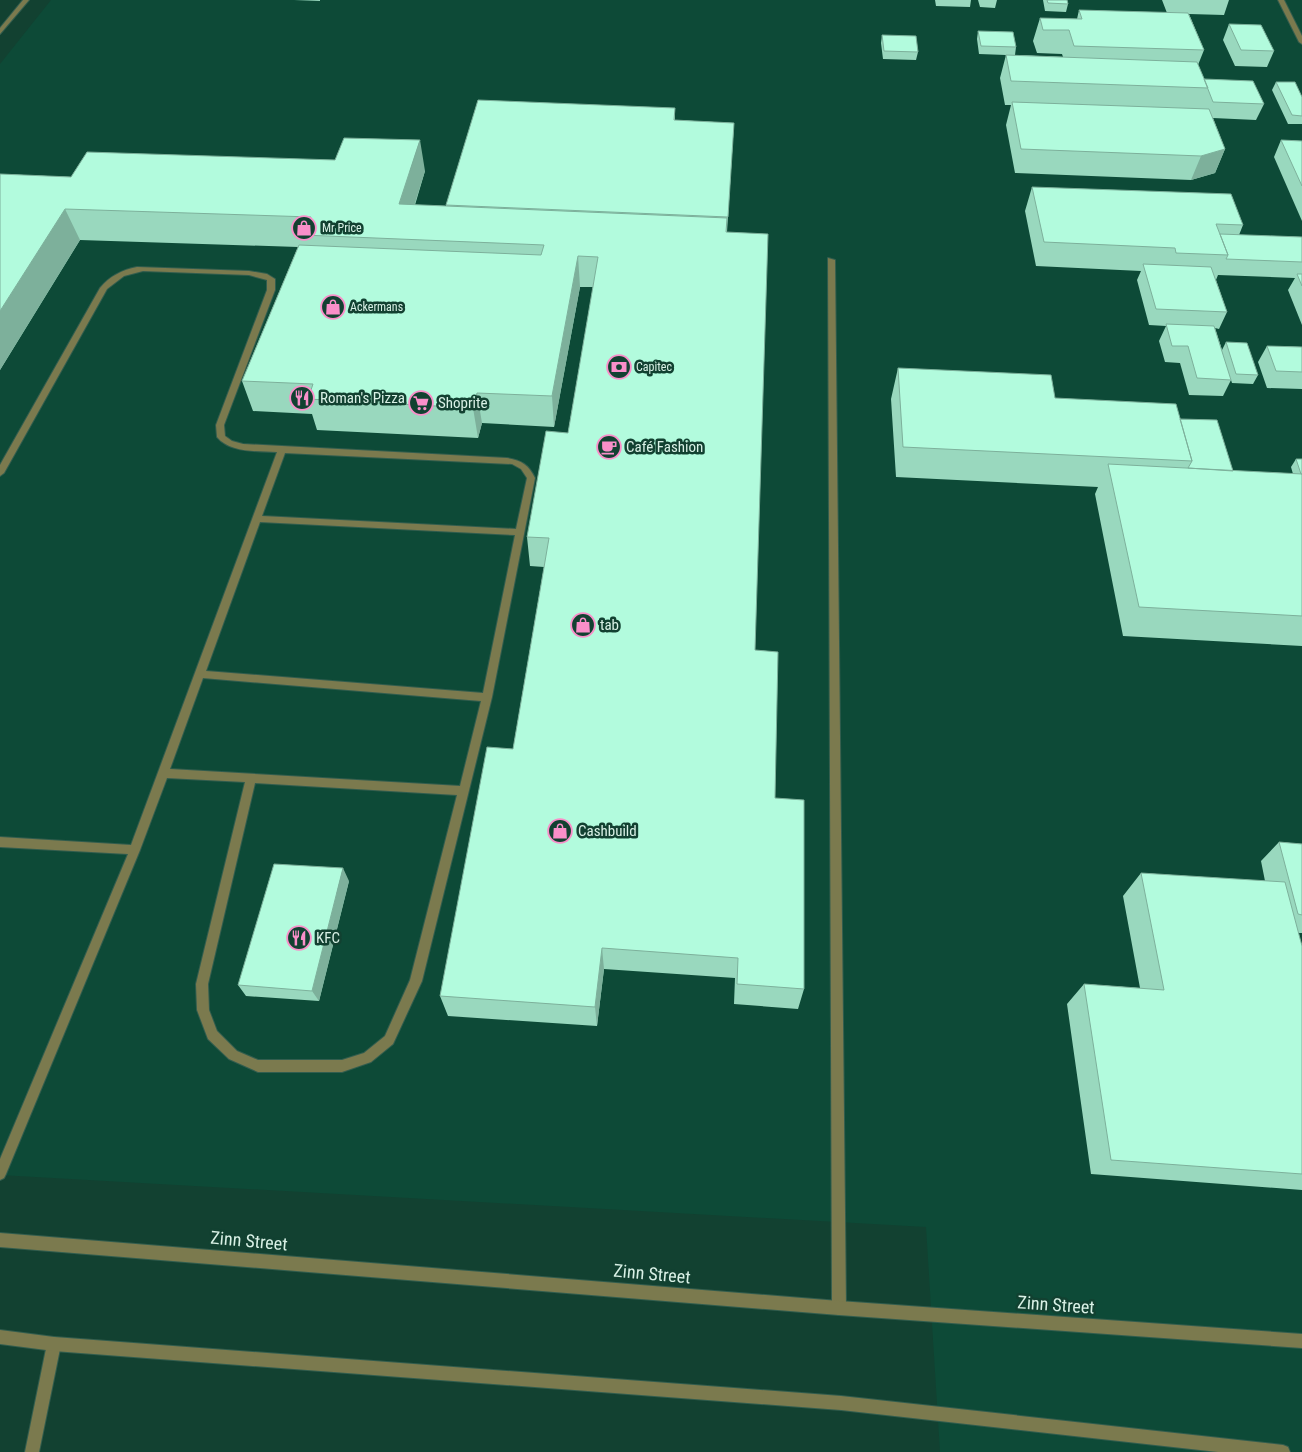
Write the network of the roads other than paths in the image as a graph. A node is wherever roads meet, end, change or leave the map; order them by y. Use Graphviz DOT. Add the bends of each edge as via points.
graph roads {
  1 [pos="26,0"];
  2 [pos="1281,0"];
  3 [pos="0,32"];
  4 [pos="1302,42"];
  5 [pos="831,260"];
  6 [pos="282,450"];
  7 [pos="0,473"];
  8 [pos="257,519"];
  9 [pos="520,532"];
  10 [pos="200,674"];
  11 [pos="487,697"];
  12 [pos="163,773"];
  13 [pos="251,778"];
  14 [pos="464,791"];
  15 [pos="0,842"];
  16 [pos="135,850"];
  17 [pos="0,1174"];
  18 [pos="0,1240"];
  19 [pos="839,1308"];
  20 [pos="0,1337"];
  21 [pos="1302,1341"];
  22 [pos="54,1344"];
  23 [pos="32,1452"];
  24 [pos="1284,1452"];
  1 -- 3 [label="street"];
  2 -- 4 [label="street"];
  5 -- 19 [label="street"];
  6 -- 7 [label="street" via="229,443 221,437 220,425 271,290 272,279 249,273 132,269 119,274 104,288"];
  6 -- 8 [label="street"];
  6 -- 9 [label="street" via="520,463 528,469 531,478"];
  8 -- 9 [label="street"];
  8 -- 10 [label="street"];
  9 -- 11 [label="street"];
  10 -- 11 [label="street"];
  10 -- 12 [label="street"];
  11 -- 14 [label="street"];
  12 -- 13 [label="street"];
  12 -- 16 [label="street"];
  13 -- 14 [label="street"];
  13 -- 14 [label="street" via="202,984 203,1010 212,1035 233,1055 258,1066 342,1066 368,1058 389,1040 416,981"];
  15 -- 16 [label="street"];
  16 -- 17 [label="street"];
  18 -- 19 [label="street, Zinn Street"];
  19 -- 21 [label="street, Zinn Street"];
  20 -- 22 [label="street"];
  22 -- 23 [label="street"];
  22 -- 24 [label="street" via="841,1403"];
}
